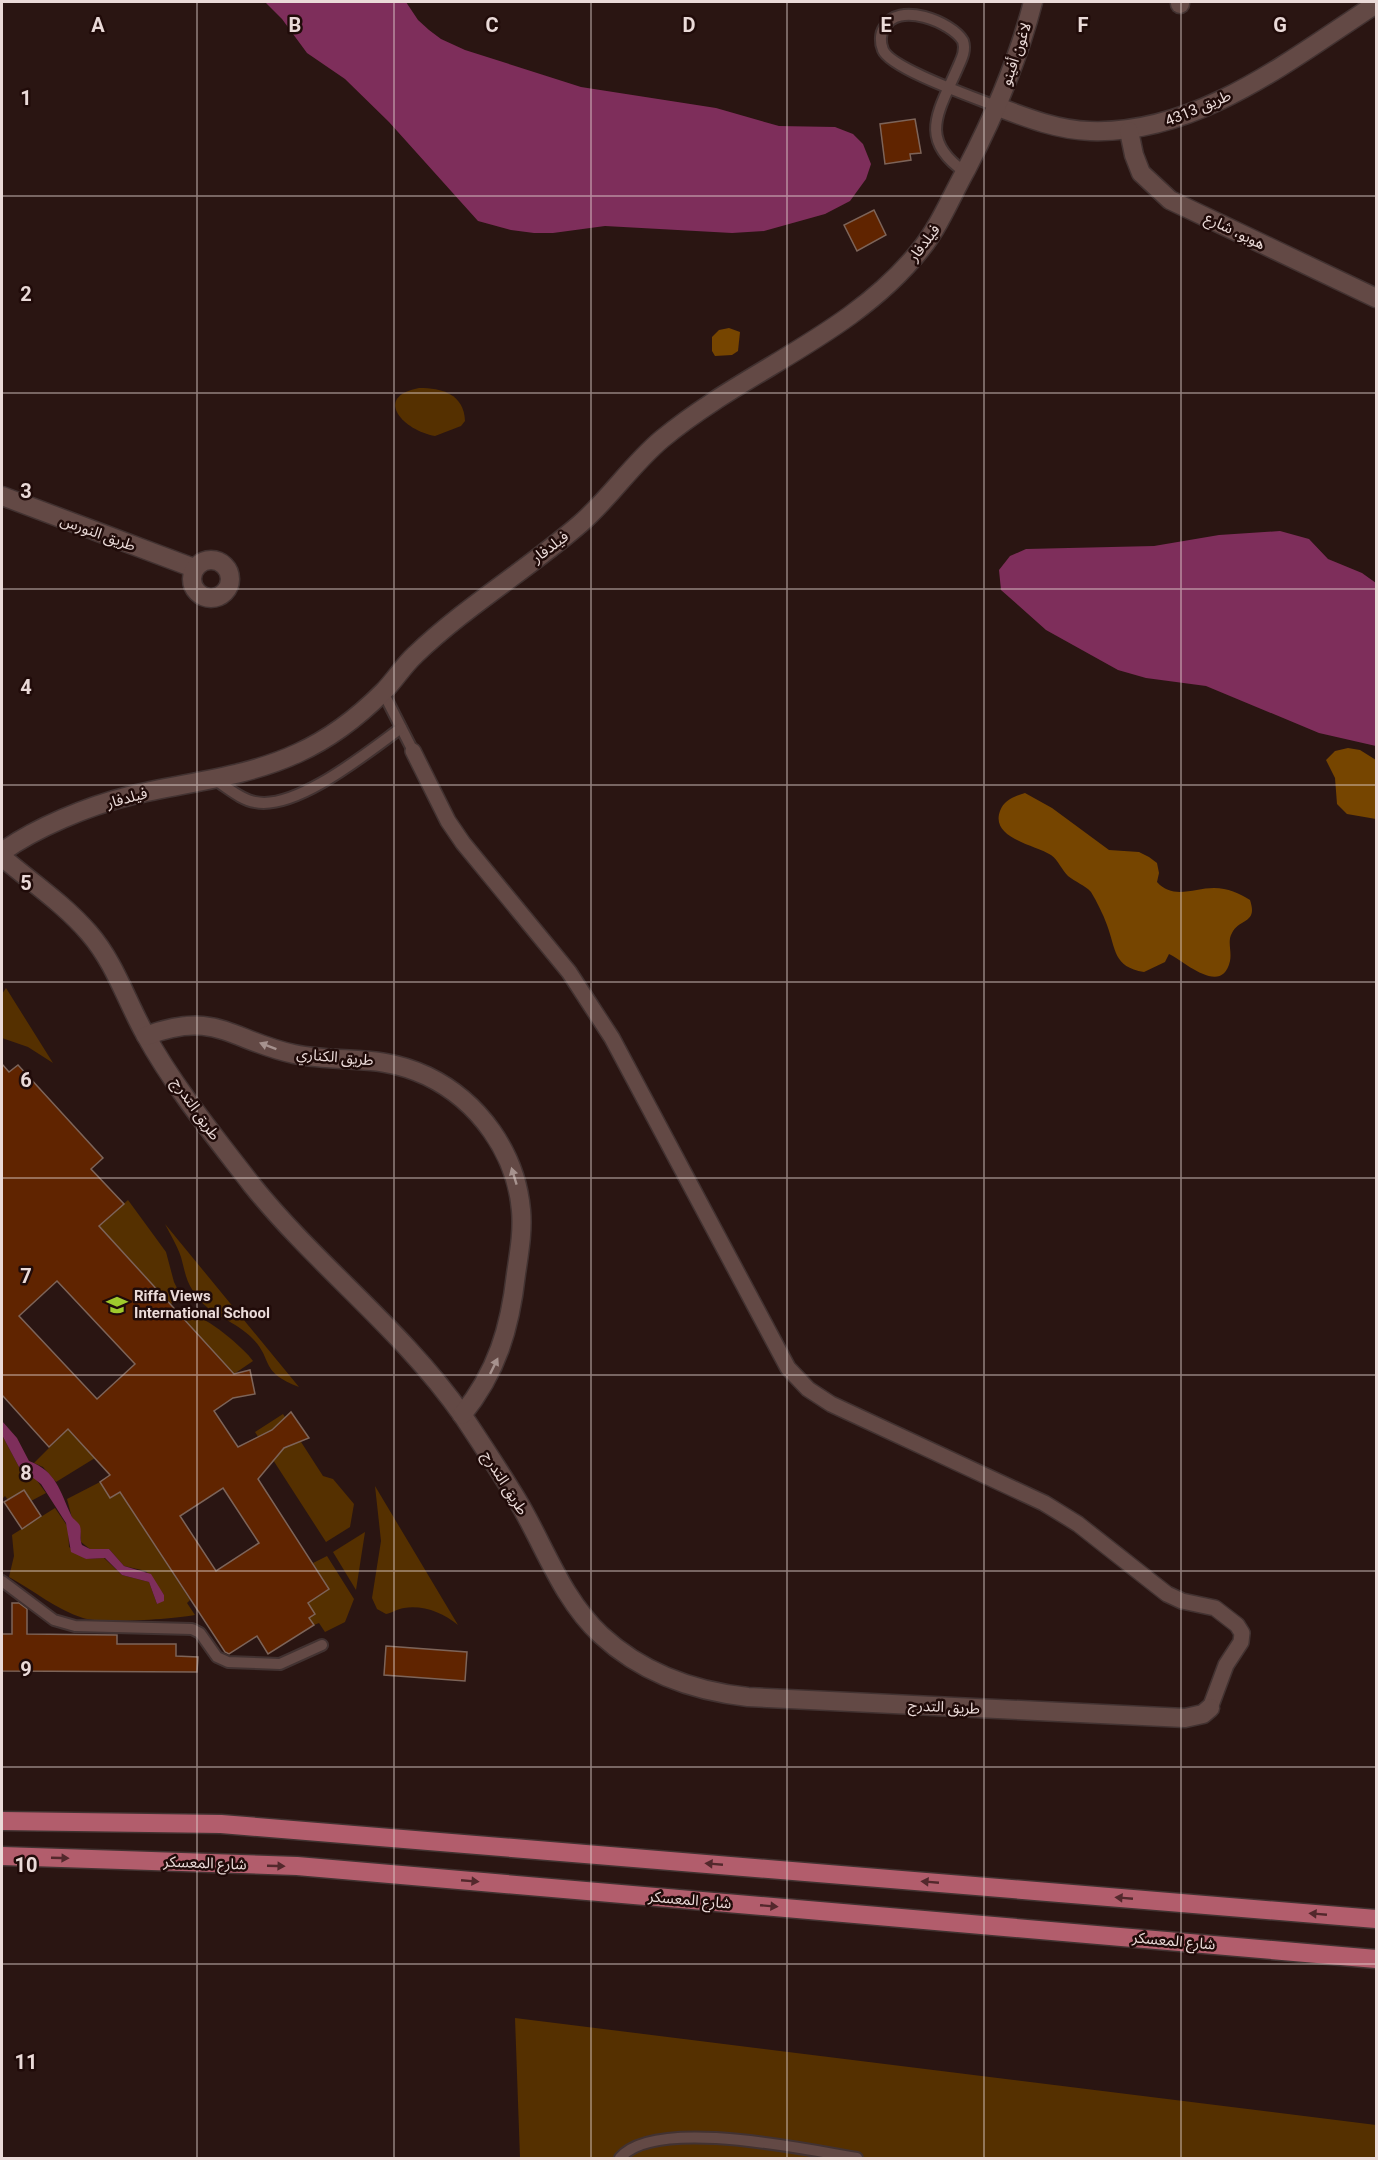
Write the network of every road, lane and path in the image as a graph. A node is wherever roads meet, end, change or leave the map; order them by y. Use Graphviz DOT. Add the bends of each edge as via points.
graph roads {
  1 [pos="1033,2"];
  2 [pos="1377,4"];
  3 [pos="949,87"];
  4 [pos="998,107"];
  5 [pos="1129,131"];
  6 [pos="965,172"];
  7 [pos="1377,298"];
  8 [pos="2,496"];
  9 [pos="194,568"];
  10 [pos="383,692"];
  11 [pos="401,728"];
  12 [pos="413,751"];
  13 [pos="215,780"];
  14 [pos="2,852"];
  15 [pos="2,857"];
  16 [pos="146,1036"];
  17 [pos="462,1415"];
  18 [pos="2,1581"];
  19 [pos="322,1645"];
  20 [pos="1210,1708"];
  21 [pos="2,1821"];
  22 [pos="2,1856"];
  23 [pos="1377,1919"];
  24 [pos="1377,1959"];
  25 [pos="620,2158"];
  26 [pos="857,2158"];
  1 -- 4 [label="street, لاغون أفينو"];
  2 -- 5 [label="street, طريق 4313" via="1244,88 1173,120"];
  3 -- 3 [label="lane" via="964,51 960,36 913,13 891,18 881,38 888,58"];
  3 -- 4 [label="lane"];
  3 -- 6 [label="lane" via="936,119 935,134 944,156"];
  4 -- 5 [label="street, طريق 4313" via="1037,122 1088,132"];
  4 -- 6 [label="street, فيلدفار"];
  5 -- 7 [label="street, هوبو، شارع" via="1141,172 1170,200"];
  6 -- 10 [label="street, فيلدفار" via="938,225 903,270 879,293 816,339 720,396 659,441 587,517 452,622 413,657"];
  8 -- 9 [label="street, طريق النورس"];
  10 -- 11 [label="lane"];
  10 -- 13 [label="street, فيلدفار" via="336,731 298,753"];
  11 -- 12 [label="lane"];
  11 -- 13 [label="lane" via="342,770 290,797 252,802"];
  12 -- 20 [label="street" via="463,843 568,972 612,1038 788,1368 808,1389 831,1404 1044,1503 1078,1524 1167,1594 1210,1606 1237,1625 1242,1633 1241,1642 1226,1665"];
  13 -- 14 [label="street, فيلدفار" via="127,796 82,811 21,838"];
  15 -- 16 [label="street, طريق التدرج" via="54,898 89,934 113,968"];
  16 -- 17 [label="street, طريق التدرج" via="217,1139 286,1226 412,1353"];
  17 -- 16 [label="street, طريق الكناري, one-way" via="483,1387 501,1350 513,1306 521,1229 516,1178 489,1126 446,1086 391,1063 292,1054 205,1025 175,1027"];
  17 -- 20 [label="street, طريق التدرج" via="516,1498 561,1583 584,1617 618,1650 681,1683 748,1697 1185,1718"];
  18 -- 19 [label="lane" via="60,1623 192,1629 217,1657 228,1662 280,1664"];
  23 -- 21 [label="main road, one-way" via="221,1824"];
  22 -- 24 [label="main road, شارع المعسكر, one-way" via="297,1866"];
  25 -- 26 [label="lane" via="637,2146 662,2139 694,2138 740,2139"];
}
